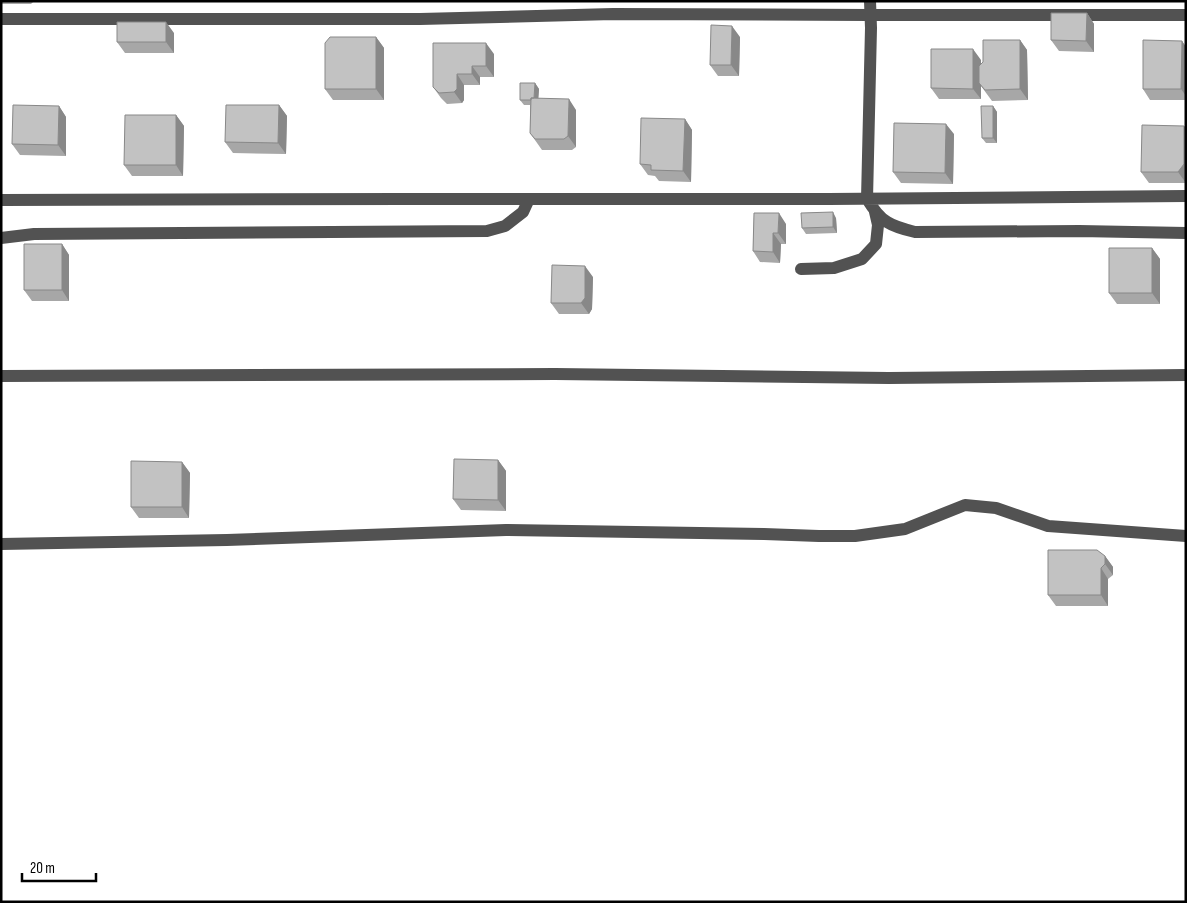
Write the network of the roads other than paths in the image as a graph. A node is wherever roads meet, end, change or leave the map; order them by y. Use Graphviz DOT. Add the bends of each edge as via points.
graph roads {
  1 [pos="870,1"];
  2 [pos="1186,15"];
  3 [pos="870,16"];
  4 [pos="1,19"];
  5 [pos="1186,196"];
  6 [pos="529,199"];
  7 [pos="867,199"];
  8 [pos="1,200"];
  9 [pos="875,212"];
  10 [pos="1186,232"];
  11 [pos="1,238"];
  12 [pos="802,269"];
  13 [pos="1186,375"];
  14 [pos="1,376"];
  15 [pos="1186,536"];
  16 [pos="1,544"];
  1 -- 3 [label="street"];
  2 -- 3 [label="street"];
  3 -- 4 [label="street" via="614,14 420,19"];
  3 -- 7 [label="street"];
  5 -- 7 [label="street"];
  6 -- 7 [label="street"];
  6 -- 8 [label="street"];
  6 -- 11 [label="street" via="523,212 511,222 487,231 34,234"];
  7 -- 9 [label="street"];
  9 -- 10 [label="street" via="893,226 915,232"];
  9 -- 12 [label="street" via="878,225 876,244 862,259 834,268"];
  13 -- 14 [label="street" via="888,378 555,374"];
  15 -- 16 [label="street" via="1048,526 996,508 965,505 905,529 855,536 506,530 237,540"];
}
